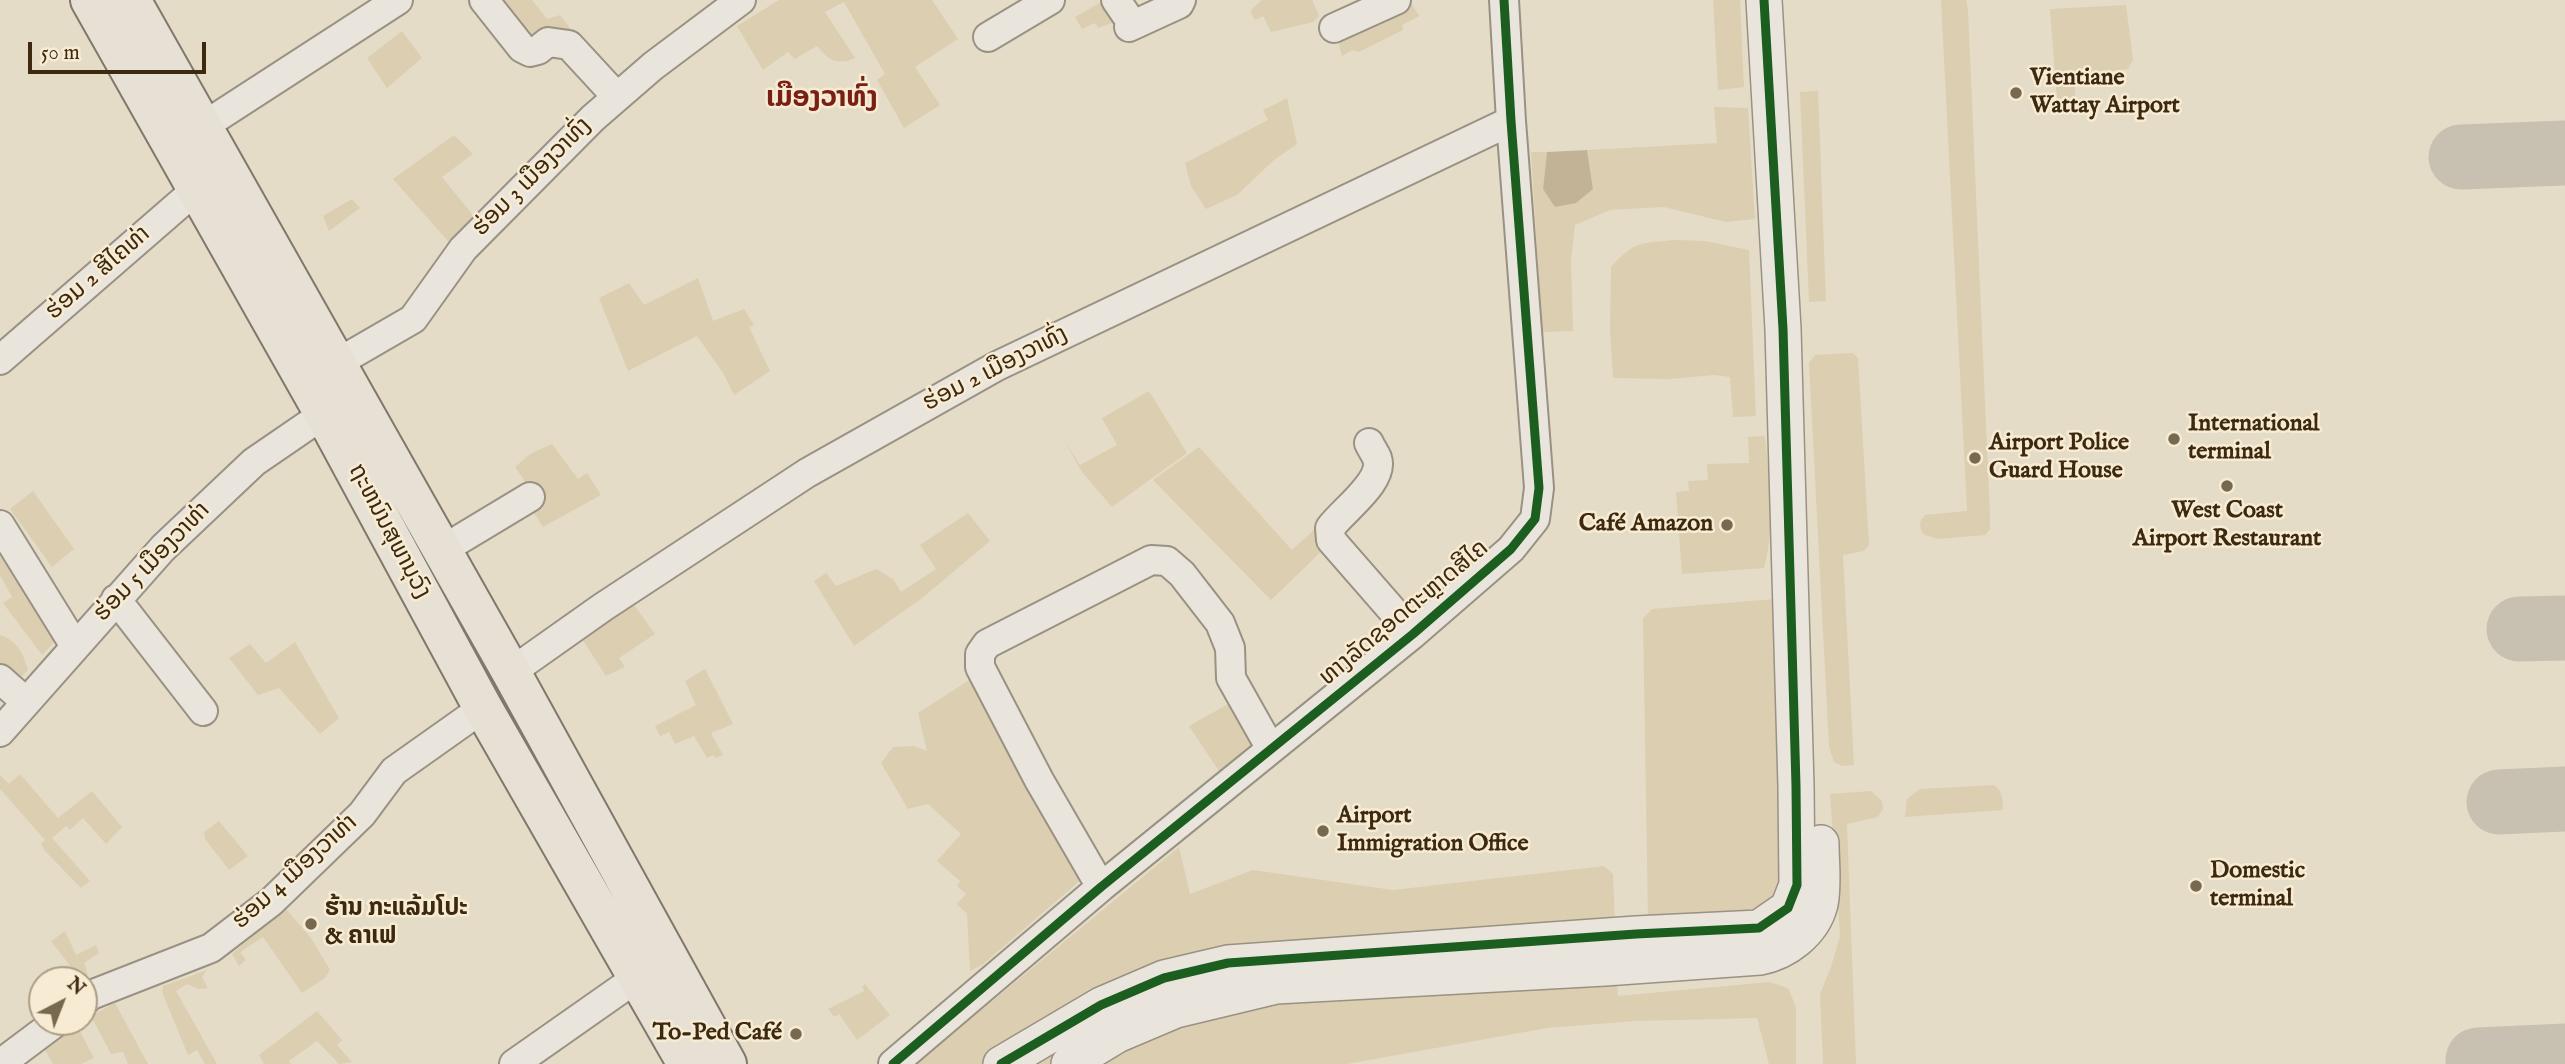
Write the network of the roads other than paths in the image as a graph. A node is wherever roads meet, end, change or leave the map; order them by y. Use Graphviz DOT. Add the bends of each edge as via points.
graph roads {
  1 [pos="90,0"];
  2 [pos="131,0"];
  3 [pos="398,0"];
  4 [pos="484,0"];
  5 [pos="741,0"];
  6 [pos="1050,0"];
  7 [pos="1116,0"];
  8 [pos="1181,0"];
  9 [pos="1396,0"];
  10 [pos="1504,0"];
  11 [pos="1766,0"];
  12 [pos="1334,28"];
  13 [pos="988,37"];
  14 [pos="617,97"];
  15 [pos="1511,121"];
  16 [pos="202,127"];
  17 [pos="198,188"];
  18 [pos="0,360"];
  19 [pos="337,363"];
  20 [pos="324,414"];
  21 [pos="1368,443"];
  22 [pos="530,497"];
  23 [pos="0,525"];
  24 [pos="442,550"];
  25 [pos="116,599"];
  26 [pos="1413,634"];
  27 [pos="75,646"];
  28 [pos="511,672"];
  29 [pos="0,679"];
  30 [pos="26,702"];
  31 [pos="482,708"];
  32 [pos="203,712"];
  33 [pos="0,732"];
  34 [pos="1271,750"];
  35 [pos="1101,887"];
  36 [pos="1293,972"];
  37 [pos="638,977"];
  38 [pos="98,992"];
  39 [pos="1065,1025"];
  40 [pos="37,1036"];
  41 [pos="1075,1060"];
  42 [pos="0,1064"];
  43 [pos="514,1064"];
  44 [pos="687,1064"];
  45 [pos="727,1064"];
  46 [pos="893,1064"];
  47 [pos="1001,1064"];
  1 -- 17 [label="highway, ຖະຫນົນສຸພານຸວົງ"];
  2 -- 16 [label="highway, ຖະຫນົນສຸພານຸວົງ"];
  3 -- 16 [label="street"];
  4 -- 14 [label="street" via="522,48 530,52 548,42 569,45"];
  5 -- 14 [label="street, ຮ່ອມ 3 ເມືອງວາທົ່ງ"];
  6 -- 13 [label="street"];
  7 -- 8 [label="street" via="1131,26"];
  9 -- 12 [label="street"];
  10 -- 15 [label="street, ທາງລັດຊອດຕະຫຼາດສີໄຄ"];
  11 -- 36 [label="street" via="1783,329 1797,885 1788,908 1759,928 1637,950"];
  14 -- 19 [label="street, ຮ່ອມ 3 ເມືອງວາທົ່ງ" via="463,248 413,318"];
  15 -- 26 [label="street, ທາງລັດຊອດຕະຫຼາດສີໄຄ" via="1539,488 1535,519 1511,549"];
  15 -- 28 [label="street, ຮ່ອມ 2 ເມືອງວາທົ່ງ" via="997,366 807,473"];
  16 -- 19 [label="highway, ຖະຫນົນສຸພານຸວົງ"];
  17 -- 18 [label="street, ຮ່ອມ 2 ສີໄຄທ່າ"];
  17 -- 20 [label="highway, ຖະຫນົນສຸພານຸວົງ"];
  19 -- 24 [label="highway, ຖະຫນົນສຸພານຸວົງ"];
  20 -- 25 [label="street, ຮ່ອມ 5 ເມືອງວາທ່າ" via="254,462"];
  20 -- 31 [label="highway, ຖະຫນົນສຸພານຸວົງ"];
  21 -- 26 [label="street" via="1378,459 1378,472 1330,528 1331,540"];
  22 -- 24 [label="street"];
  23 -- 27 [label="street"];
  24 -- 28 [label="highway, ຖະຫນົນສຸພານຸວົງ"];
  25 -- 27 [label="street, ຮ່ອມ 5 ເມືອງວາທ່າ"];
  25 -- 32 [label="street"];
  26 -- 34 [label="street, ທາງລັດຊອດຕະຫຼາດສີໄຄ"];
  27 -- 30 [label="street, ຮ່ອມ 5 ເມືອງວາທ່າ"];
  28 -- 45 [label="highway, ຖະຫນົນສຸພານຸວົງ"];
  29 -- 30 [label="street"];
  30 -- 33 [label="street, ຮ່ອມ 5 ເມືອງວາທ່າ"];
  31 -- 37 [label="highway, ຖະຫນົນສຸພານຸວົງ"];
  31 -- 38 [label="street, ຮ່ອມ 4 ເມືອງວາທ່າ" via="394,771 362,814 271,902 211,948"];
  34 -- 35 [label="street, ທາງລັດຊອດຕະຫຼາດສີໄຄ"];
  34 -- 35 [label="street" via="1231,678 1230,648 1220,623 1167,561 1151,561 987,644 980,654 980,667"];
  35 -- 46 [label="street, ທາງລັດຊອດຕະຫຼາດສີໄຄ"];
  36 -- 39 [label="street" via="1228,963 1164,978 1101,1004"];
  36 -- 41 [label="street" via="1240,993 1176,1010 1117,1035"];
  37 -- 43 [label="street"];
  37 -- 44 [label="highway, ຖະຫນົນສຸພານຸວົງ"];
  39 -- 41 [label="street"];
  39 -- 47 [label="street"];
  40 -- 42 [label="street"];
}
